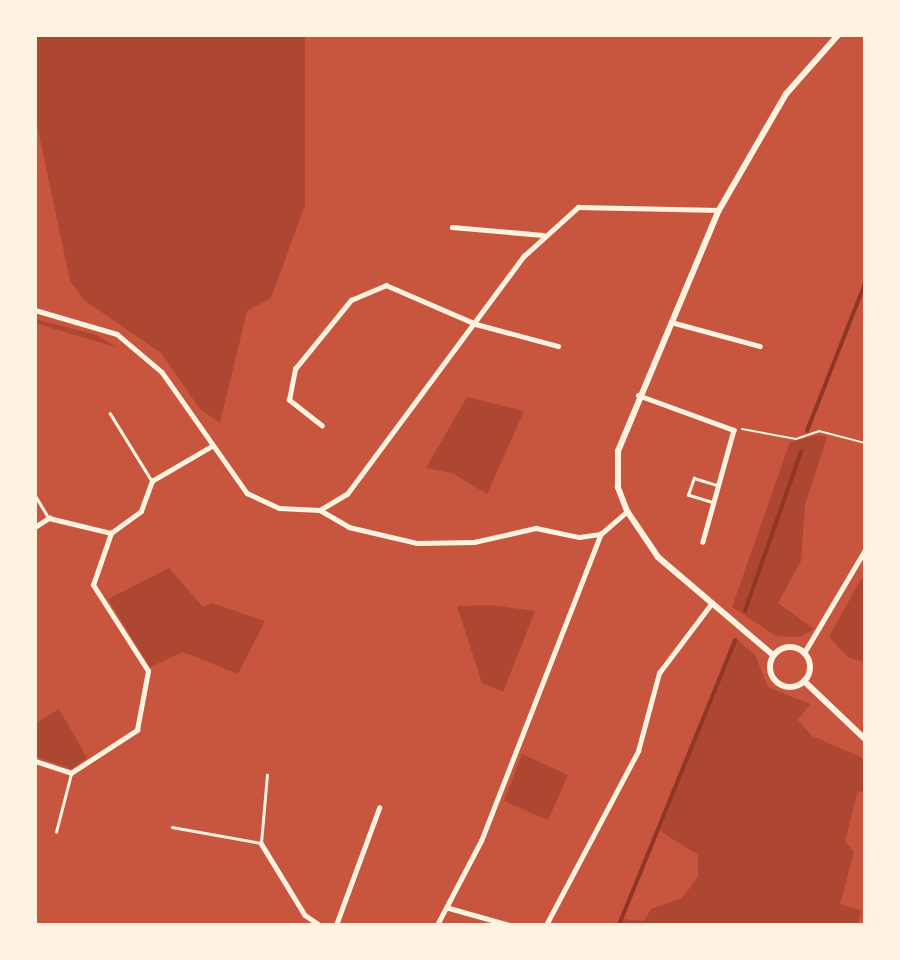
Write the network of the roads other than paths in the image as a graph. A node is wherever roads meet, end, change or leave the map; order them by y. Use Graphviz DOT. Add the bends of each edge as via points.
graph roads {
  1 [pos="838,35"];
  2 [pos="719,210"];
  3 [pos="452,227"];
  4 [pos="543,235"];
  5 [pos="35,310"];
  6 [pos="670,321"];
  7 [pos="476,324"];
  8 [pos="558,346"];
  9 [pos="760,346"];
  10 [pos="638,395"];
  11 [pos="110,413"];
  12 [pos="322,426"];
  13 [pos="212,446"];
  14 [pos="152,481"];
  15 [pos="720,486"];
  16 [pos="35,495"];
  17 [pos="714,503"];
  18 [pos="320,510"];
  19 [pos="627,511"];
  20 [pos="49,518"];
  21 [pos="35,527"];
  22 [pos="111,533"];
  23 [pos="601,534"];
  24 [pos="703,542"];
  25 [pos="865,550"];
  26 [pos="712,603"];
  27 [pos="804,653"];
  28 [pos="773,655"];
  29 [pos="804,681"];
  30 [pos="865,739"];
  31 [pos="35,761"];
  32 [pos="71,773"];
  33 [pos="267,775"];
  34 [pos="379,807"];
  35 [pos="172,827"];
  36 [pos="56,832"];
  37 [pos="261,843"];
  38 [pos="449,908"];
  39 [pos="320,925"];
  40 [pos="336,925"];
  41 [pos="437,925"];
  42 [pos="510,925"];
  43 [pos="546,925"];
  1 -- 2 [label="street" via="786,94"];
  2 -- 4 [label="street" via="578,207"];
  2 -- 6 [label="street"];
  3 -- 4 [label="street"];
  4 -- 7 [label="street"];
  5 -- 13 [label="street" via="117,334 162,372"];
  6 -- 9 [label="street"];
  6 -- 10 [label="street"];
  7 -- 8 [label="street"];
  7 -- 12 [label="street" via="386,285 351,300 295,369 289,400"];
  7 -- 18 [label="street" via="347,494"];
  10 -- 15 [label="street" via="734,430"];
  10 -- 19 [label="street" via="618,451 618,487"];
  11 -- 14 [label="lane"];
  13 -- 14 [label="street"];
  13 -- 18 [label="street" via="247,493 279,508"];
  14 -- 22 [label="street" via="141,511"];
  15 -- 17 [label="street"];
  15 -- 17 [label="lane" via="694,478 688,495"];
  16 -- 20 [label="lane"];
  17 -- 24 [label="street"];
  18 -- 23 [label="street" via="349,527 417,543 474,542 536,528 579,537"];
  19 -- 23 [label="street"];
  19 -- 26 [label="street" via="658,557"];
  20 -- 21 [label="street"];
  20 -- 22 [label="street"];
  22 -- 32 [label="street" via="93,584 148,671 149,685 137,730"];
  23 -- 38 [label="street"];
  25 -- 27 [label="street"];
  26 -- 28 [label="street"];
  26 -- 43 [label="street" via="659,673 638,751"];
  27 -- 28 [label="street" via="788,647"];
  27 -- 29 [label="street" via="810,664"];
  28 -- 29 [label="street" via="771,674 780,684"];
  29 -- 30 [label="street"];
  31 -- 32 [label="street"];
  32 -- 36 [label="lane"];
  33 -- 37 [label="lane"];
  34 -- 40 [label="street"];
  35 -- 37 [label="lane"];
  37 -- 39 [label="street" via="305,915"];
  38 -- 41 [label="street"];
  38 -- 42 [label="street"];
}
